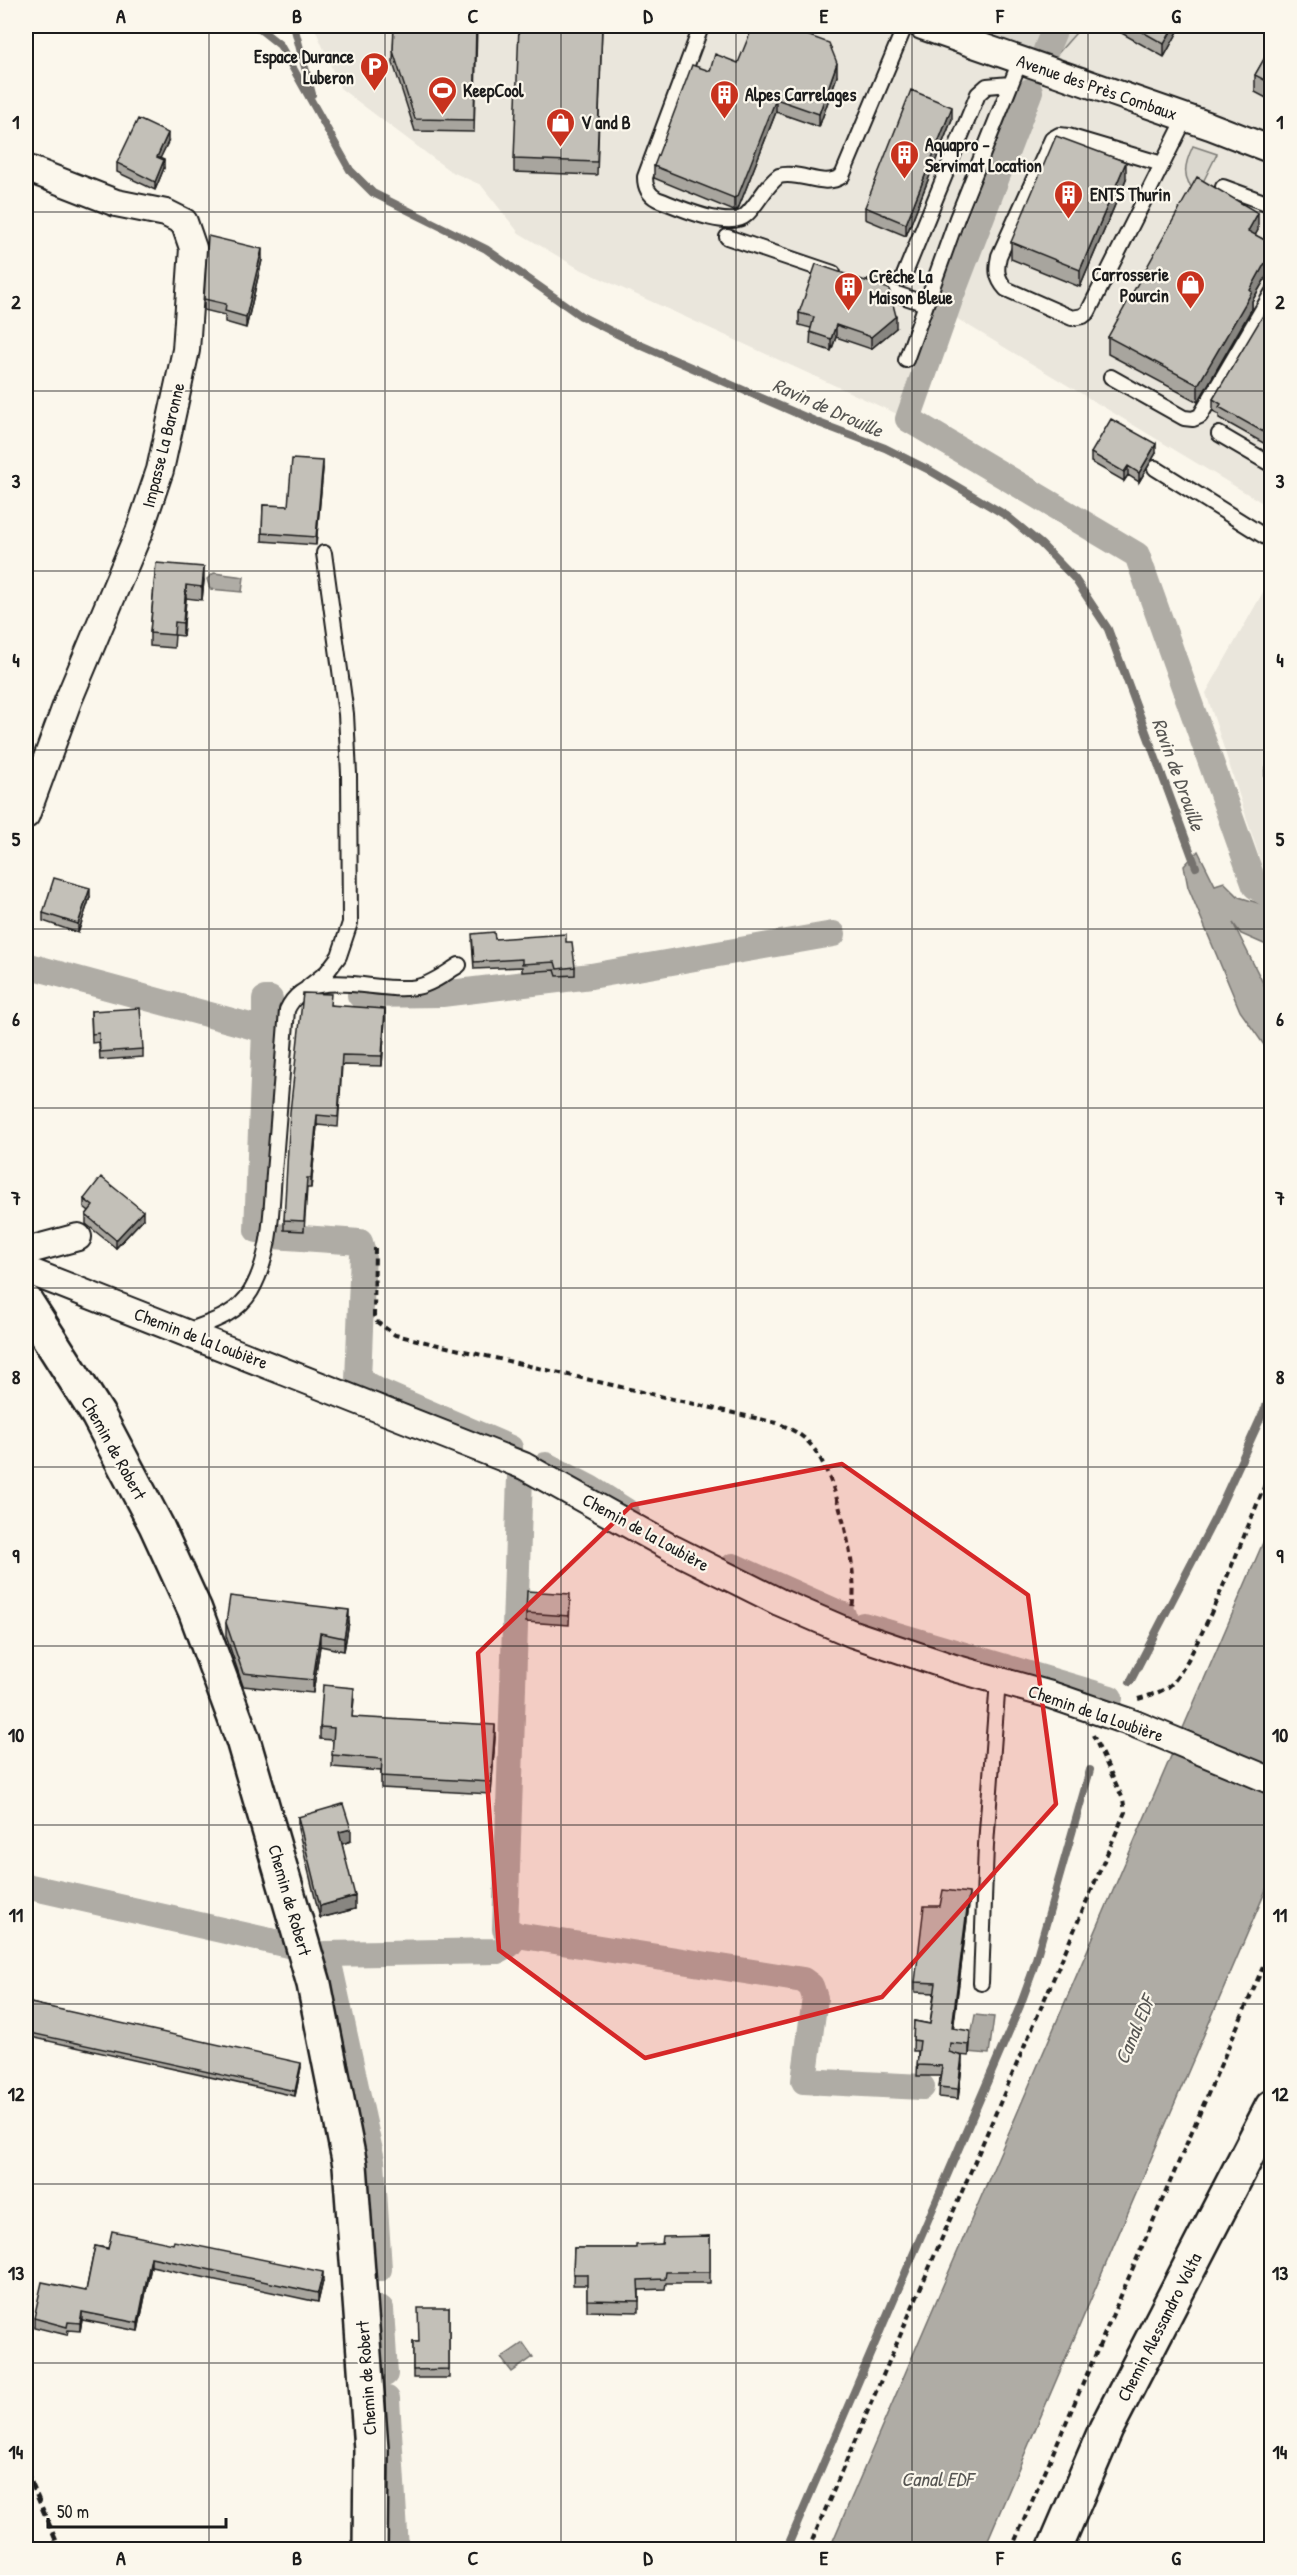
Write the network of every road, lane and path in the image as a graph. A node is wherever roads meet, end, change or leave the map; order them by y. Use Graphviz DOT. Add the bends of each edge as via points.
graph roads {
  1 [pos="905,26"];
  2 [pos="922,26"];
  3 [pos="701,27"];
  4 [pos="1015,72"];
  5 [pos="1186,117"];
  6 [pos="1272,150"];
  7 [pos="1162,164"];
  8 [pos="26,168"];
  9 [pos="1223,187"];
  10 [pos="1272,206"];
  11 [pos="932,207"];
  12 [pos="957,218"];
  13 [pos="727,237"];
  14 [pos="903,278"];
  15 [pos="1272,293"];
  16 [pos="926,304"];
  17 [pos="906,360"];
  18 [pos="1111,377"];
  19 [pos="1219,434"];
  20 [pos="1272,465"];
  21 [pos="1155,468"];
  22 [pos="1272,541"];
  23 [pos="324,553"];
  24 [pos="26,815"];
  25 [pos="459,966"];
  26 [pos="299,993"];
  27 [pos="78,1237"];
  28 [pos="375,1248"];
  29 [pos="26,1251"];
  30 [pos="26,1270"];
  31 [pos="26,1302"];
  32 [pos="185,1332"];
  33 [pos="1272,1468"];
  34 [pos="847,1631"];
  35 [pos="998,1680"];
  36 [pos="1091,1709"];
  37 [pos="1272,1781"];
  38 [pos="1272,1946"];
  39 [pos="981,1983"];
  40 [pos="1272,2107"];
  41 [pos="370,2550"];
  42 [pos="808,2550"];
  43 [pos="1011,2550"];
  44 [pos="1054,2550"];
  1 -- 3 [label="lane" via="842,176 823,181 795,174 779,176 744,217 734,220 708,218 657,199 645,183"];
  2 -- 4 [label="street, Avenue des Près Combaux"];
  4 -- 5 [label="street, Avenue des Près Combaux"];
  4 -- 11 [label="lane" via="981,89"];
  4 -- 12 [label="lane"];
  5 -- 6 [label="street, Avenue des Près Combaux"];
  5 -- 7 [label="lane"];
  7 -- 7 [label="lane" via="1068,136 1052,139 999,256 996,266 1000,283 1066,316 1083,316"];
  8 -- 24 [label="street, Impasse La Baronne" via="116,203 166,213 184,222 193,248 186,350 160,470 140,532 68,701"];
  9 -- 10 [label="lane"];
  11 -- 12 [label="lane"];
  11 -- 14 [label="lane"];
  12 -- 16 [label="lane"];
  13 -- 16 [label="lane"];
  15 -- 18 [label="lane" via="1200,416 1184,418"];
  16 -- 17 [label="lane"];
  19 -- 20 [label="lane"];
  21 -- 22 [label="lane"];
  23 -- 26 [label="lane" via="346,714 350,923 339,956 327,972"];
  25 -- 26 [label="lane" via="417,987 331,983"];
  26 -- 32 [label="lane" via="287,1010 270,1230 260,1272 251,1292 229,1314"];
  27 -- 29 [label="street"];
  28 -- 34 [label="path" via="374,1316 395,1335 777,1423 801,1435 824,1463 854,1564 856,1582"];
  30 -- 32 [label="street, Chemin de la Loubière"];
  31 -- 41 [label="street, Chemin de Robert" via="98,1415 195,1610 243,1740 314,1984 350,2165 371,2450"];
  32 -- 34 [label="street, Chemin de la Loubière" via="525,1466 684,1555"];
  33 -- 36 [label="path" via="1181,1672 1168,1687"];
  34 -- 35 [label="street, Chemin de la Loubière"];
  35 -- 36 [label="street, Chemin de la Loubière"];
  35 -- 39 [label="lane"];
  36 -- 37 [label="street, Chemin de la Loubière"];
  36 -- 42 [label="path" via="1102,1759 1123,1799 1125,1812"];
  38 -- 43 [label="path"];
  40 -- 44 [label="street, Chemin Alessandro Volta" via="1106,2429"];
}
